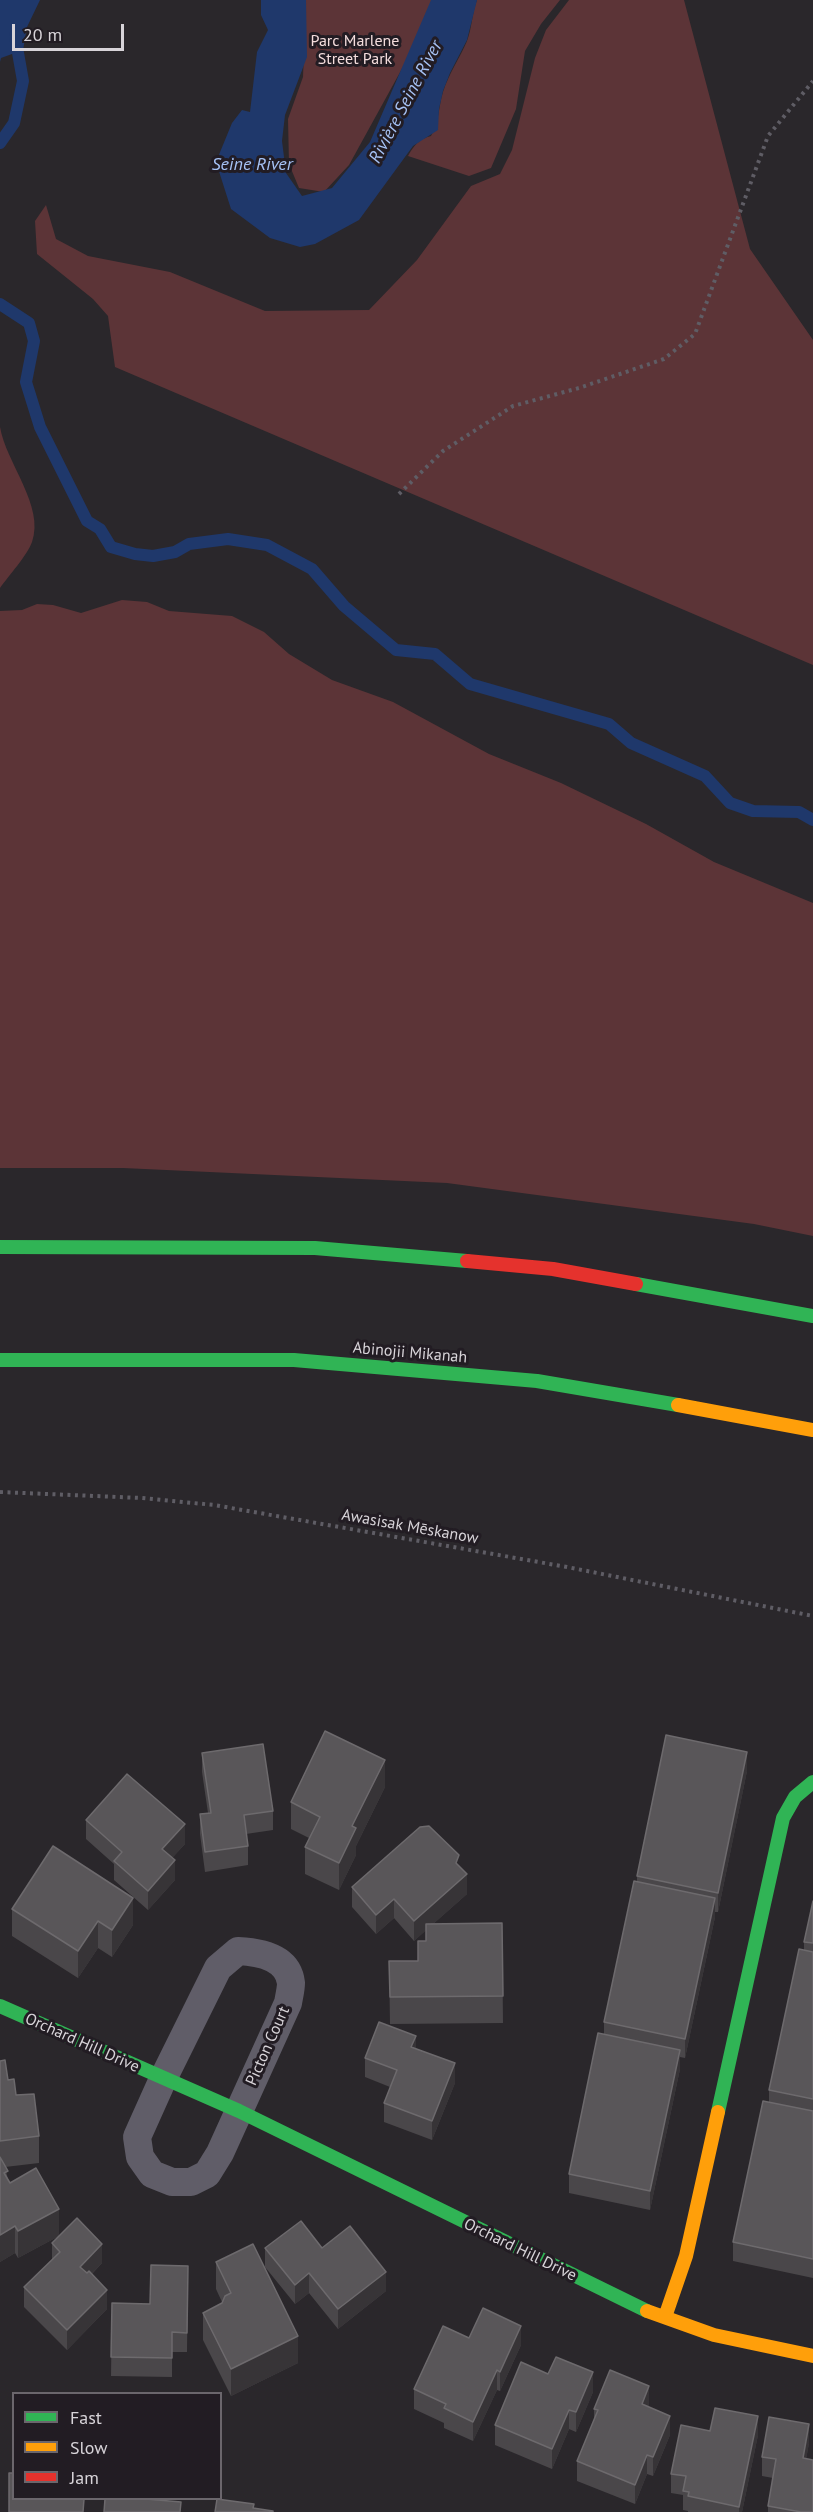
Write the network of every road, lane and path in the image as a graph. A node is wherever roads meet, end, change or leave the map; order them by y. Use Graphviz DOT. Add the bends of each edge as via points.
graph roads {
  1 [pos="813,81"];
  2 [pos="399,494"];
  3 [pos="0,1247"];
  4 [pos="813,1316"];
  5 [pos="0,1360"];
  6 [pos="813,1430"];
  7 [pos="0,1492"];
  8 [pos="813,1616"];
  9 [pos="813,1782"];
  10 [pos="0,2006"];
  11 [pos="163,2079"];
  12 [pos="239,2111"];
  13 [pos="665,2317"];
  14 [pos="813,2356"];
  1 -- 2 [label="path" via="768,136 695,334 664,359 513,406 443,451"];
  3 -- 4 [label="main road" via="327,1249 553,1269"];
  5 -- 6 [label="main road, Abinojii Mikanah" via="329,1363 537,1381"];
  7 -- 8 [label="path, Awasisak Mēskanow" via="214,1505 567,1567"];
  9 -- 13 [label="main road" via="802,1787 783,1818 686,2256"];
  10 -- 11 [label="main road, Orchard Hill Drive"];
  11 -- 12 [label="main road, Orchard Hill Drive"];
  11 -- 12 [label="street" via="138,2137 140,2157 152,2174 172,2182 191,2182 207,2174"];
  11 -- 12 [label="street, Picton Court" via="218,1968 238,1951 257,1952 274,1959 285,1969 291,1983 288,2003"];
  12 -- 13 [label="main road, Orchard Hill Drive" via="633,2306"];
  13 -- 14 [label="main road, Orchard Hill Drive" via="714,2335"];
}
